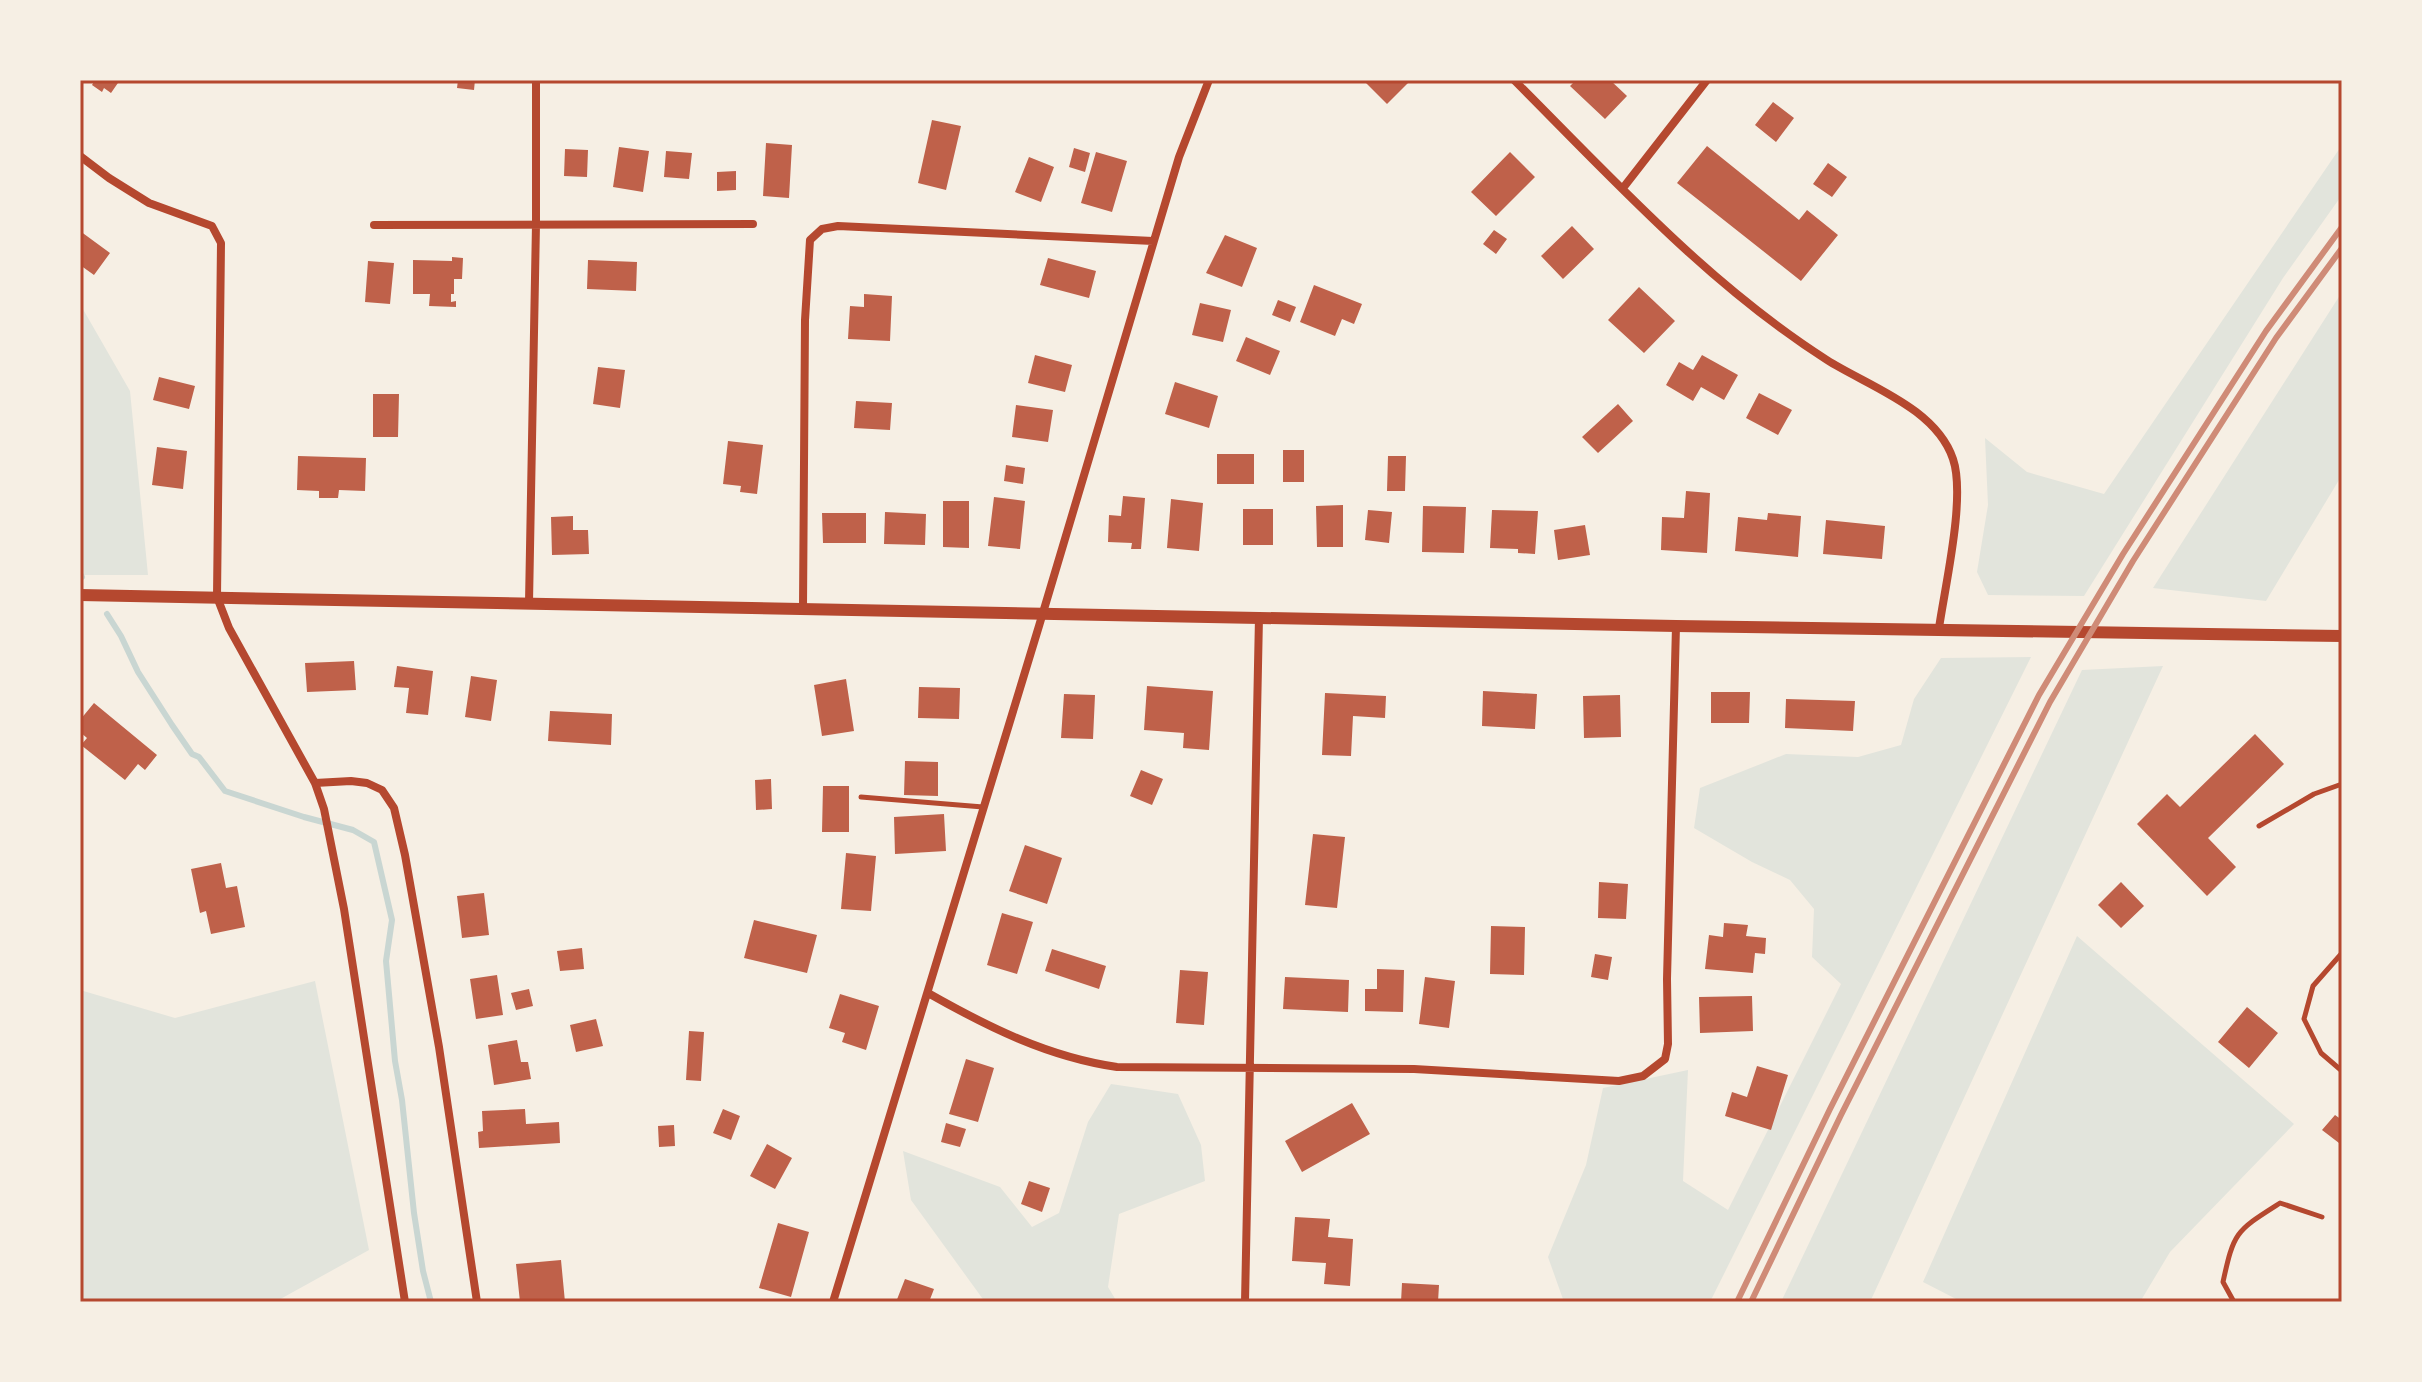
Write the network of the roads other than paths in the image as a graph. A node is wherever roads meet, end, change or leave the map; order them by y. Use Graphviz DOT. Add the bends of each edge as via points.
graph roads {
  1 [pos="536,80"];
  2 [pos="1209,80"];
  3 [pos="1514,80"];
  4 [pos="1707,80"];
  5 [pos="80,156"];
  6 [pos="1623,188"];
  7 [pos="536,224"];
  8 [pos="753,224"];
  9 [pos="374,225"];
  10 [pos="1153,241"];
  11 [pos="80,595"];
  12 [pos="217,597"];
  13 [pos="529,603"];
  14 [pos="803,608"];
  15 [pos="1043,613"];
  16 [pos="1259,617"];
  17 [pos="1676,626"];
  18 [pos="1939,628"];
  19 [pos="2342,636"];
  20 [pos="315,783"];
  21 [pos="2342,784"];
  22 [pos="861,797"];
  23 [pos="984,807"];
  24 [pos="2259,826"];
  25 [pos="2342,953"];
  26 [pos="928,993"];
  27 [pos="1251,1067"];
  28 [pos="2342,1071"];
  29 [pos="2322,1217"];
  30 [pos="405,1302"];
  31 [pos="477,1302"];
  32 [pos="833,1302"];
  33 [pos="1245,1302"];
  34 [pos="2234,1302"];
  1 -- 7 [label="street"];
  2 -- 10 [label="street"];
  3 -- 6 [label="street"];
  4 -- 6 [label="street"];
  5 -- 12 [label="street" via="149,203 212,226 221,243"];
  6 -- 18 [label="street" via="1685,251 1768,320 1911,407 1933,428 1953,458 1959,490"];
  7 -- 8 [label="street"];
  7 -- 9 [label="street"];
  7 -- 13 [label="street"];
  10 -- 14 [label="street" via="838,226 822,229 810,240"];
  10 -- 15 [label="street"];
  11 -- 12 [label="street"];
  12 -- 13 [label="street"];
  12 -- 20 [label="street"];
  13 -- 14 [label="street"];
  14 -- 15 [label="street"];
  15 -- 16 [label="street"];
  15 -- 23 [label="street"];
  16 -- 17 [label="street"];
  16 -- 27 [label="street"];
  17 -- 18 [label="street"];
  17 -- 27 [label="street" via="1665,1059 1643,1076 1619,1081 1430,1069"];
  18 -- 19 [label="street"];
  20 -- 30 [label="street" via="346,925"];
  20 -- 31 [label="street" via="367,783 382,790 394,808 437,1033"];
  21 -- 24 [label="lane"];
  22 -- 23 [label="lane"];
  23 -- 26 [label="street"];
  25 -- 28 [label="lane" via="2313,986 2304,1019 2321,1053"];
  26 -- 27 [label="street" via="1030,1045 1081,1062"];
  26 -- 32 [label="street"];
  27 -- 33 [label="street"];
  29 -- 34 [label="lane" via="2280,1203 2245,1225 2232,1243 2223,1282"];
}
